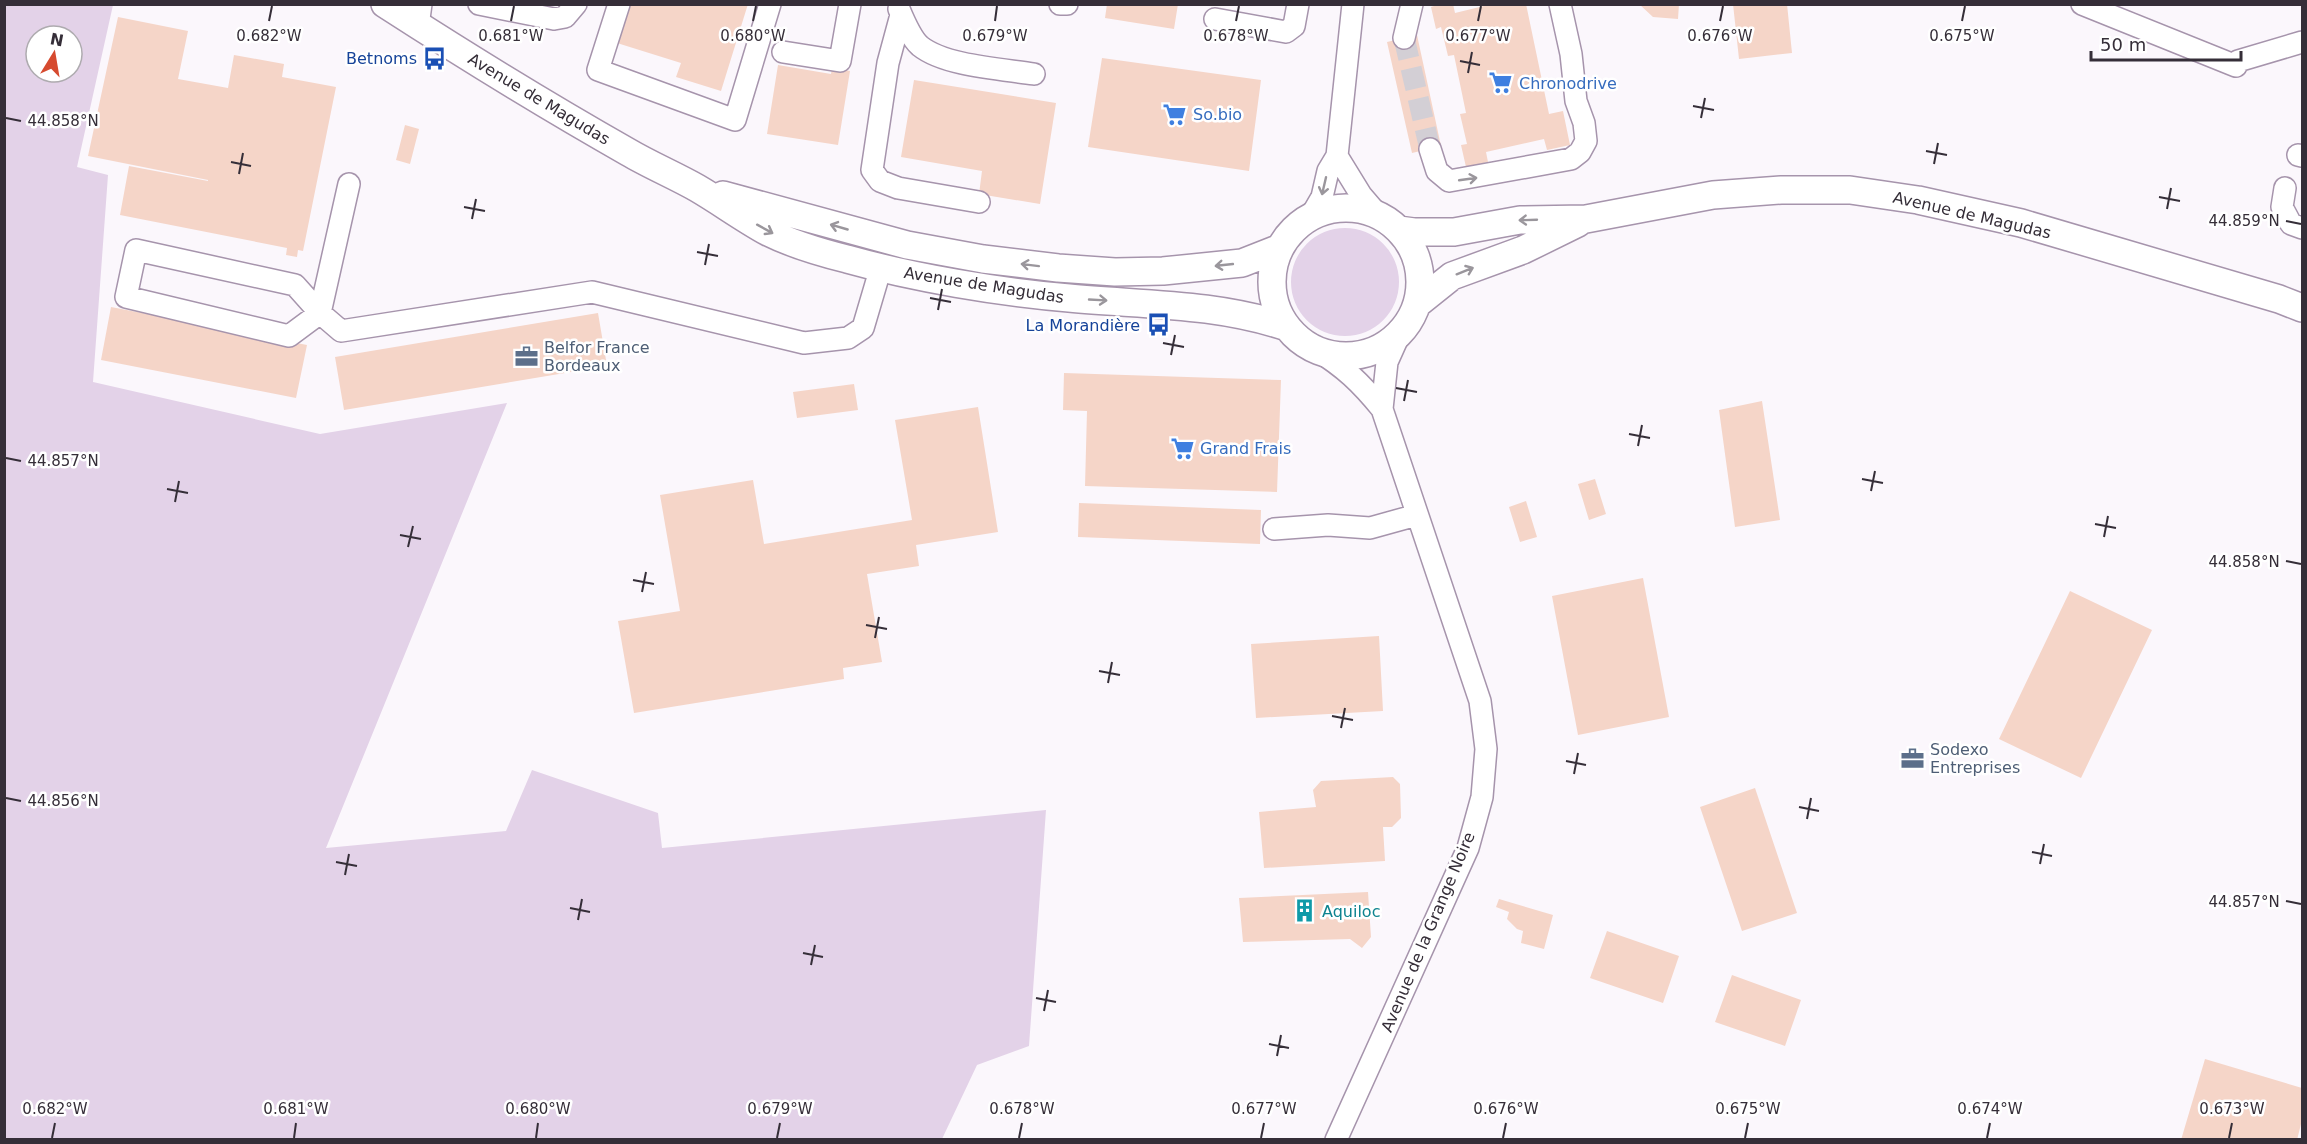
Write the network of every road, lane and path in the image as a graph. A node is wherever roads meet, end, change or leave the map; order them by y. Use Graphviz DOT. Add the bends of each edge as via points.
graph roads {
  1 [pos="385,4"];
  2 [pos="479,4"];
  3 [pos="576,4"];
  4 [pos="619,4"];
  5 [pos="770,4"];
  6 [pos="850,4"];
  7 [pos="1060,4"];
  8 [pos="1067,4"];
  9 [pos="1298,4"];
  10 [pos="1353,4"];
  11 [pos="1412,4"];
  12 [pos="1560,4"];
  13 [pos="2082,4"];
  14 [pos="899,10"];
  15 [pos="419,15"];
  16 [pos="1215,20"];
  17 [pos="1404,38"];
  18 [pos="2302,42"];
  19 [pos="783,52"];
  20 [pos="1034,74"];
  21 [pos="1430,149"];
  22 [pos="1337,156"];
  23 [pos="349,184"];
  24 [pos="697,188"];
  25 [pos="2285,188"];
  26 [pos="979,202"];
  27 [pos="1311,216"];
  28 [pos="1586,219"];
  29 [pos="1389,223"];
  30 [pos="2302,228"];
  31 [pos="1280,248"];
  32 [pos="881,267"];
  33 [pos="2294,303"];
  34 [pos="1417,304"];
  35 [pos="320,313"];
  36 [pos="1287,327"];
  37 [pos="1400,333"];
  38 [pos="1315,350"];
  39 [pos="1382,409"];
  40 [pos="1417,514"];
  41 [pos="1274,529"];
  42 [pos="1336,1140"];
  1 -- 15 [label="main road, Avenue de Magudas"];
  2 -- 3 [label="street" via="554,18 565,17"];
  4 -- 5 [label="street" via="598,70 735,120"];
  6 -- 19 [label="street" via="840,61"];
  7 -- 8 [label="street"];
  9 -- 16 [label="street" via="1294,26 1287,32"];
  10 -- 22 [label="street"];
  11 -- 17 [label="street"];
  21 -- 12 [label="street, one-way" via="1437,171 1449,181 1571,159 1580,152 1586,141 1584,123 1576,100"];
  13 -- 18 [label="street" via="2236,66 2238,61"];
  14 -- 20 [label="street" via="919,45 931,53 948,60"];
  14 -- 26 [label="street" via="872,170 880,181 898,188"];
  15 -- 24 [label="main road, Avenue de Magudas" via="629,153"];
  22 -- 27 [label="street, one-way"];
  22 -- 29 [label="street" via="1361,195"];
  23 -- 35 [label="street"];
  31 -- 24 [label="main road, Avenue de Magudas, one-way" via="1242,263 1162,272 1058,268 917,247"];
  24 -- 32 [label="main road, Avenue de Magudas, one-way" via="770,233"];
  25 -- 30 [label="street" via="2282,207 2291,224"];
  27 -- 29 [label="main road" via="1333,209 1357,209"];
  27 -- 31 [label="main road" via="1293,230"];
  28 -- 29 [label="main road, Avenue de Magudas, one-way" via="1520,220 1454,232 1414,232"];
  28 -- 33 [label="main road, Avenue de Magudas" via="1713,195 1850,190 1918,200 2021,223"];
  34 -- 28 [label="main road, Avenue de Magudas, one-way" via="1452,276 1523,250"];
  29 -- 34 [label="main road" via="1411,246 1418,264"];
  31 -- 36 [label="main road" via="1273,267 1272,288 1276,309"];
  32 -- 35 [label="street" via="863,328 848,338 804,343 592,292 341,331"];
  32 -- 36 [label="main road, Avenue de Magudas, one-way" via="1059,297 1245,314"];
  34 -- 37 [label="main road"];
  35 -- 35 [label="street" via="295,285 136,250 126,297 289,336"];
  36 -- 38 [label="main road"];
  37 -- 38 [label="main road" via="1382,347 1360,354 1338,356"];
  37 -- 39 [label="street, Avenue de la Grange Noire" via="1387,362"];
  38 -- 39 [label="street, Avenue de la Grange Noire" via="1343,367"];
  39 -- 40 [label="street, Avenue de la Grange Noire"];
  40 -- 41 [label="street" via="1371,528 1328,525"];
  40 -- 42 [label="street, Avenue de la Grange Noire" via="1480,701 1486,749 1482,797 1468,848"];
}
